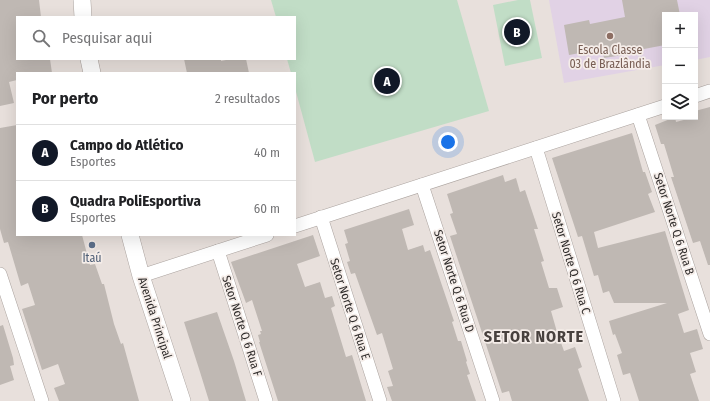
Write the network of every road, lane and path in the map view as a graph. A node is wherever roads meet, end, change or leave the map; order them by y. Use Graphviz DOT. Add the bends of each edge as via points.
graph roads {
  1 [pos="82,0"];
  2 [pos="83,16"];
  3 [pos="89,60"];
  4 [pos="92,72"];
  5 [pos="710,91"];
  6 [pos="698,95"];
  7 [pos="662,107"];
  8 [pos="638,115"];
  9 [pos="536,148"];
  10 [pos="422,185"];
  11 [pos="321,217"];
  12 [pos="296,226"];
  13 [pos="130,236"];
  14 [pos="264,236"];
  15 [pos="218,251"];
  16 [pos="0,274"];
  17 [pos="141,276"];
  18 [pos="710,334"];
  19 [pos="42,401"];
  20 [pos="182,401"];
  21 [pos="266,401"];
  22 [pos="380,401"];
  23 [pos="493,401"];
  24 [pos="614,401"];
  1 -- 2 [label="street"];
  3 -- 4 [label="street"];
  5 -- 6 [label="street"];
  7 -- 8 [label="street"];
  8 -- 9 [label="street"];
  8 -- 18 [label="street, Setor Norte Q 6 Rua B"];
  9 -- 10 [label="street"];
  9 -- 24 [label="street, Setor Norte Q 6 Rua C"];
  10 -- 11 [label="street"];
  10 -- 23 [label="street, Setor Norte Q 6 Rua D"];
  11 -- 12 [label="street"];
  11 -- 22 [label="street, Setor Norte Q 6 Rua E"];
  13 -- 17 [label="street, Avenida Principal"];
  14 -- 15 [label="street"];
  15 -- 17 [label="street"];
  15 -- 21 [label="street, Setor Norte Q 6 Rua F"];
  16 -- 19 [label="street"];
  17 -- 20 [label="street, Avenida Principal"];
}
